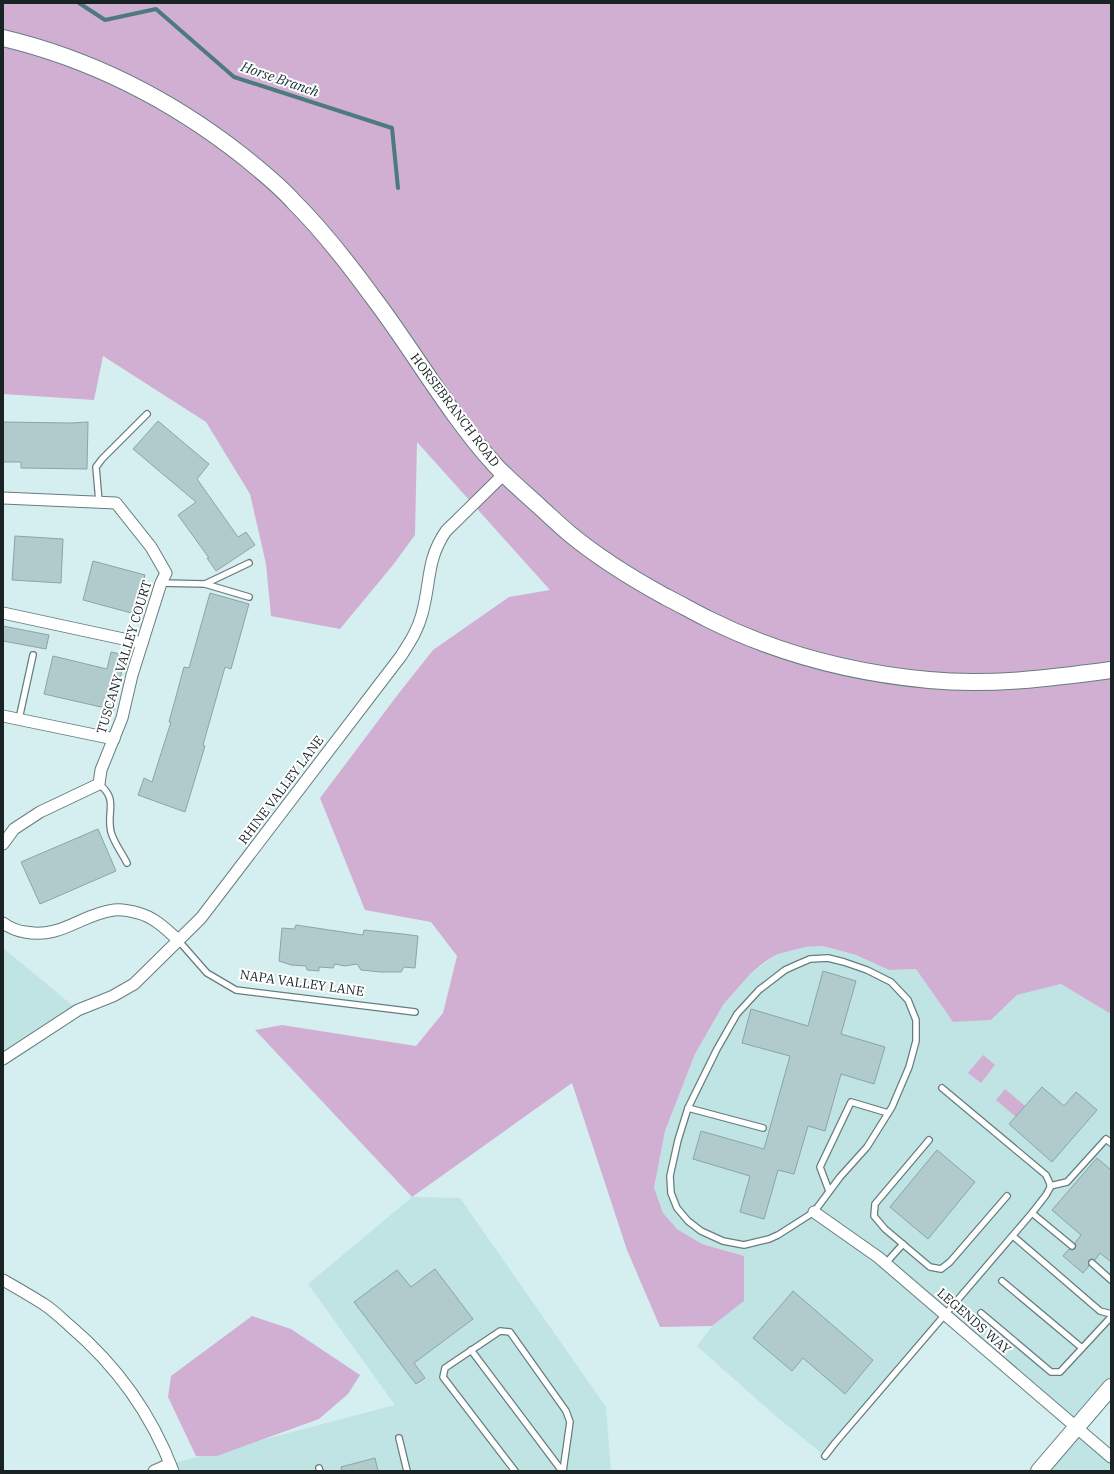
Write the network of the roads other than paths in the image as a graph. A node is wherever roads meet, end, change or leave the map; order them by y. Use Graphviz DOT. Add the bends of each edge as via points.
graph roads {
  1 [pos="3,38"];
  2 [pos="147,414"];
  3 [pos="504,474"];
  4 [pos="3,498"];
  5 [pos="98,502"];
  6 [pos="249,563"];
  7 [pos="161,583"];
  8 [pos="205,584"];
  9 [pos="249,597"];
  10 [pos="3,613"];
  11 [pos="142,643"];
  12 [pos="33,655"];
  13 [pos="1111,670"];
  14 [pos="3,716"];
  15 [pos="19,718"];
  16 [pos="114,738"];
  17 [pos="99,784"];
  18 [pos="3,844"];
  19 [pos="127,863"];
  20 [pos="3,923"];
  21 [pos="178,940"];
  22 [pos="415,1012"];
  23 [pos="3,1059"];
  24 [pos="942,1088"];
  25 [pos="688,1108"];
  26 [pos="888,1113"];
  27 [pos="763,1128"];
  28 [pos="929,1140"];
  29 [pos="1111,1143"];
  30 [pos="1050,1186"];
  31 [pos="830,1190"];
  32 [pos="1007,1196"];
  33 [pos="814,1212"];
  34 [pos="1032,1213"];
  35 [pos="1013,1236"];
  36 [pos="903,1244"];
  37 [pos="1072,1246"];
  38 [pos="1092,1263"];
  39 [pos="885,1264"];
  40 [pos="3,1280"];
  41 [pos="1111,1280"];
  42 [pos="1002,1281"];
  43 [pos="981,1313"];
  44 [pos="945,1315"];
  45 [pos="1111,1316"];
  46 [pos="1082,1348"];
  47 [pos="471,1350"];
  48 [pos="1111,1387"];
  49 [pos="1076,1428"];
  50 [pos="398,1438"];
  51 [pos="825,1456"];
  52 [pos="1111,1457"];
  53 [pos="171,1467"];
  54 [pos="154,1471"];
  55 [pos="407,1471"];
  56 [pos="515,1471"];
  57 [pos="563,1471"];
  58 [pos="1039,1471"];
  1 -- 3 [label="street, HORSEBRANCH ROAD" via="80,62 132,84 216,135 268,176 322,232 374,298 456,415"];
  2 -- 5 [label="lane" via="96,467"];
  3 -- 13 [label="street, HORSEBRANCH ROAD" via="571,535 648,587 708,620 794,653 881,674 932,680 997,682 1047,679"];
  3 -- 21 [label="street, RHINE VALLEY LANE" via="446,531 439,542 428,576 422,614 415,634 401,656 201,918"];
  4 -- 5 [label="street, TUSCANY VALLEY COURT"];
  5 -- 7 [label="street, TUSCANY VALLEY COURT" via="116,503 151,547 166,573"];
  6 -- 8 [label="lane"];
  7 -- 8 [label="lane"];
  7 -- 11 [label="street, TUSCANY VALLEY COURT"];
  8 -- 9 [label="lane"];
  10 -- 11 [label="street"];
  11 -- 16 [label="street, TUSCANY VALLEY COURT" via="122,718"];
  12 -- 15 [label="lane"];
  14 -- 15 [label="street"];
  15 -- 16 [label="street"];
  16 -- 17 [label="street, TUSCANY VALLEY COURT" via="101,770"];
  17 -- 18 [label="street" via="40,812 14,829"];
  17 -- 19 [label="lane" via="106,790 111,801 109,820 112,834"];
  20 -- 21 [label="street, NAPA VALLEY LANE" via="17,931 47,934 95,915 121,910 153,919"];
  21 -- 22 [label="lane, NAPA VALLEY LANE" via="207,973 236,990"];
  21 -- 23 [label="street, RHINE VALLEY LANE" via="134,984 113,996 78,1010"];
  24 -- 30 [label="lane" via="1046,1175"];
  25 -- 26 [label="lane" via="737,1014 759,990 796,964 828,958 859,967 891,982 908,1000 914,1012 916,1040 909,1067"];
  25 -- 27 [label="lane"];
  25 -- 33 [label="lane" via="670,1176 671,1193 677,1208 688,1221 701,1231 723,1241 744,1245 773,1237"];
  26 -- 31 [label="lane" via="867,1147"];
  26 -- 31 [label="lane" via="851,1102 820,1167"];
  28 -- 36 [label="lane" via="875,1204 874,1216"];
  29 -- 30 [label="lane" via="1106,1139 1067,1182"];
  30 -- 34 [label="lane"];
  31 -- 33 [label="lane"];
  32 -- 36 [label="lane" via="950,1262 941,1268 930,1267"];
  33 -- 39 [label="street, LEGENDS WAY"];
  34 -- 35 [label="lane"];
  34 -- 37 [label="lane"];
  35 -- 44 [label="lane"];
  35 -- 45 [label="lane" via="1100,1312"];
  36 -- 39 [label="lane"];
  38 -- 41 [label="lane"];
  39 -- 44 [label="street, LEGENDS WAY"];
  40 -- 53 [label="street" via="46,1306 110,1364 145,1412"];
  42 -- 46 [label="lane"];
  43 -- 46 [label="lane" via="1051,1372 1060,1372"];
  44 -- 49 [label="street, LEGENDS WAY"];
  44 -- 51 [label="lane"];
  45 -- 46 [label="lane"];
  47 -- 56 [label="lane" via="445,1368 443,1377"];
  47 -- 57 [label="lane"];
  47 -- 57 [label="lane" via="500,1330 510,1332 566,1411 570,1422"];
  48 -- 49 [label="street"];
  49 -- 52 [label="street, LEGENDS WAY"];
  49 -- 58 [label="street"];
  50 -- 55 [label="lane"];
  53 -- 54 [label="street"];
}
